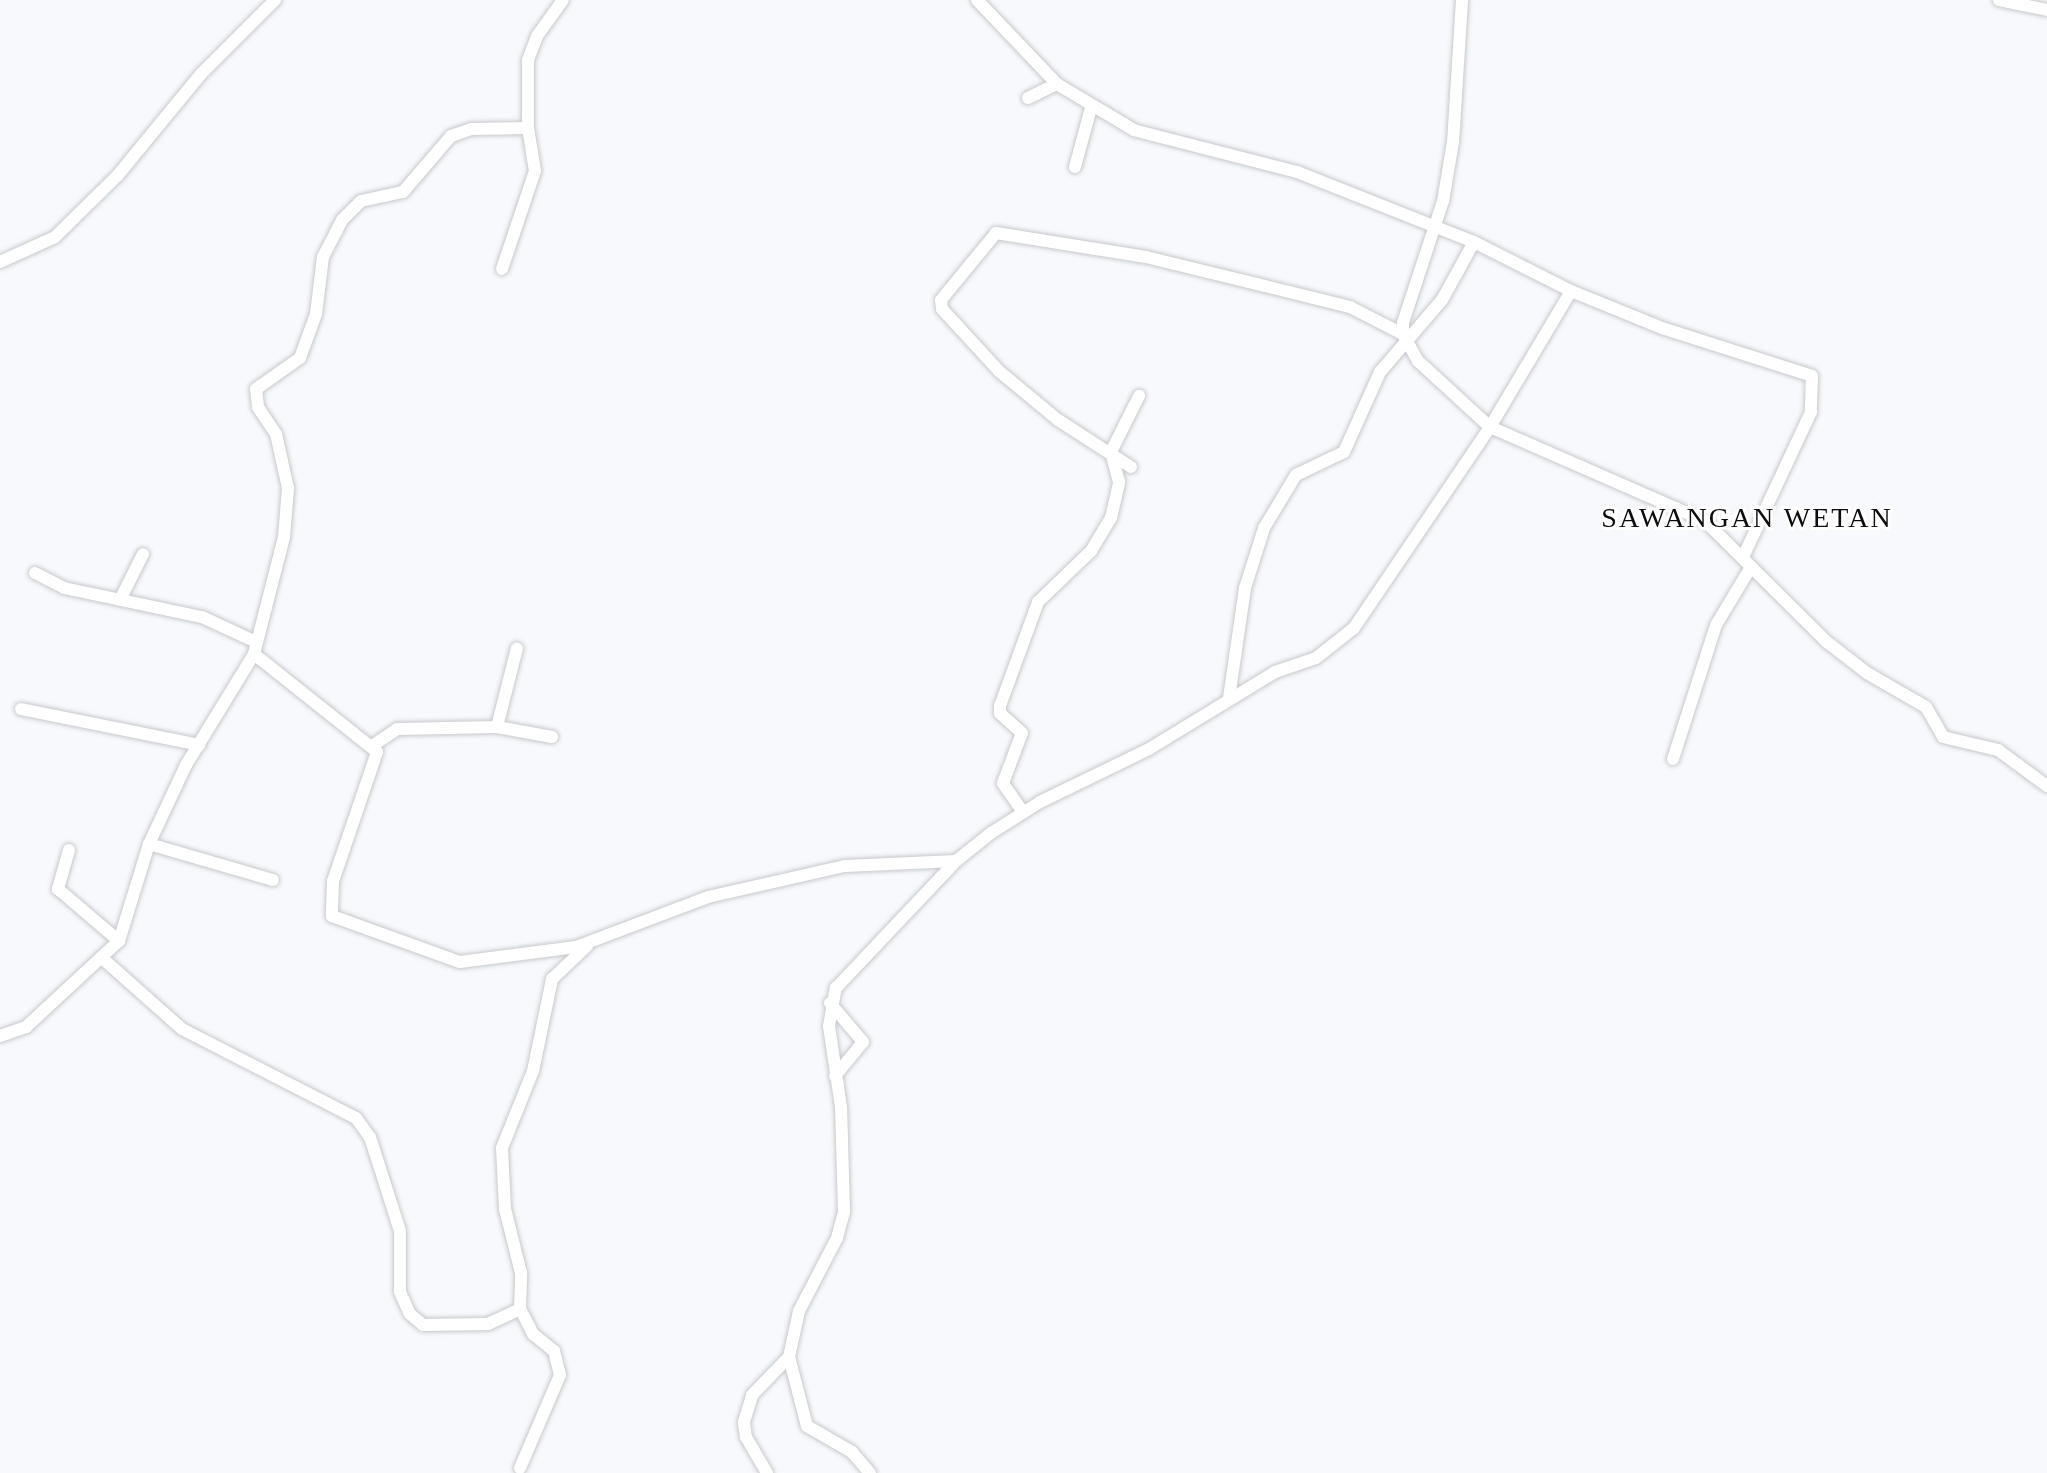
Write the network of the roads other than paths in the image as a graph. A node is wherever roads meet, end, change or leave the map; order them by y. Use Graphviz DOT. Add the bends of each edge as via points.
graph roads {
  1 [pos="275,0"];
  2 [pos="563,0"];
  3 [pos="977,0"];
  4 [pos="1462,0"];
  5 [pos="1999,0"];
  6 [pos="2047,10"];
  7 [pos="1057,84"];
  8 [pos="1028,98"];
  9 [pos="1091,108"];
  10 [pos="528,128"];
  11 [pos="1075,167"];
  12 [pos="1438,227"];
  13 [pos="1474,242"];
  14 [pos="0,262"];
  15 [pos="502,269"];
  16 [pos="1571,291"];
  17 [pos="1405,339"];
  18 [pos="1139,396"];
  19 [pos="1490,427"];
  20 [pos="1111,452"];
  21 [pos="1131,467"];
  22 [pos="143,554"];
  23 [pos="1747,562"];
  24 [pos="35,573"];
  25 [pos="121,598"];
  26 [pos="255,648"];
  27 [pos="517,648"];
  28 [pos="1229,698"];
  29 [pos="21,709"];
  30 [pos="497,727"];
  31 [pos="552,737"];
  32 [pos="199,745"];
  33 [pos="372,746"];
  34 [pos="1673,759"];
  35 [pos="2047,786"];
  36 [pos="1023,812"];
  37 [pos="149,844"];
  38 [pos="69,850"];
  39 [pos="956,861"];
  40 [pos="273,880"];
  41 [pos="119,941"];
  42 [pos="589,943"];
  43 [pos="102,958"];
  44 [pos="830,1003"];
  45 [pos="0,1036"];
  46 [pos="835,1076"];
  47 [pos="520,1309"];
  48 [pos="789,1357"];
  49 [pos="520,1468"];
  50 [pos="767,1473"];
  51 [pos="870,1473"];
  1 -- 14 [label="street" via="55,237"];
  2 -- 10 [label="street" via="537,36 528,60"];
  3 -- 7 [label="street"];
  4 -- 12 [label="street" via="1453,142"];
  5 -- 6 [label="street"];
  7 -- 8 [label="street"];
  7 -- 9 [label="street"];
  9 -- 11 [label="street"];
  9 -- 12 [label="street" via="1172,143 1297,172"];
  10 -- 15 [label="street" via="535,171"];
  10 -- 26 [label="street" via="471,129 451,136 403,192 361,201 342,220 323,257 316,314 300,358 256,389 258,407 276,434 288,488 284,537"];
  12 -- 13 [label="street"];
  12 -- 17 [label="street" via="1408,302"];
  13 -- 16 [label="street"];
  13 -- 17 [label="street" via="1442,300"];
  16 -- 19 [label="street"];
  16 -- 23 [label="street" via="1662,328 1804,371 1815,386 1811,412"];
  17 -- 19 [label="street" via="1436,382"];
  17 -- 20 [label="street" via="1350,307 1146,257 996,233 941,300 942,309 999,371 1058,420"];
  17 -- 28 [label="street" via="1380,372 1344,452 1296,475 1264,528 1245,588"];
  18 -- 20 [label="street"];
  19 -- 23 [label="street" via="1705,521"];
  19 -- 28 [label="street" via="1354,628 1316,658 1275,672"];
  20 -- 21 [label="street"];
  20 -- 36 [label="street" via="1119,482 1111,518 1091,551 1038,602 1000,706 1000,713 1022,733 1003,783"];
  22 -- 25 [label="street"];
  23 -- 34 [label="street" via="1716,625"];
  23 -- 35 [label="street" via="1847,657 1926,707 1943,737 2005,753"];
  24 -- 25 [label="street" via="53,585"];
  25 -- 26 [label="street" via="202,617"];
  26 -- 32 [label="street"];
  26 -- 33 [label="street"];
  27 -- 30 [label="street"];
  28 -- 36 [label="street" via="1139,754"];
  29 -- 32 [label="street"];
  30 -- 31 [label="street"];
  30 -- 33 [label="street" via="397,729"];
  32 -- 37 [label="street"];
  33 -- 42 [label="street" via="377,760 333,881 332,916 460,962"];
  36 -- 39 [label="street"];
  37 -- 40 [label="street"];
  37 -- 41 [label="street"];
  38 -- 41 [label="street" via="58,889"];
  39 -- 42 [label="street" via="845,866 708,897 603,933"];
  39 -- 44 [label="street" via="836,988"];
  41 -- 43 [label="street"];
  42 -- 47 [label="street" via="552,979 541,1045 502,1148 505,1209 521,1273"];
  43 -- 45 [label="street" via="26,1027"];
  43 -- 47 [label="street" via="182,1029 356,1118 370,1137 400,1231 400,1292 410,1314 423,1325 488,1324"];
  44 -- 46 [label="street"];
  44 -- 46 [label="street" via="863,1042"];
  46 -- 48 [label="street" via="841,1107 842,1224 806,1292"];
  47 -- 49 [label="street" via="533,1334 554,1351 560,1375"];
  48 -- 50 [label="street" via="757,1387 744,1422 746,1437"];
  48 -- 51 [label="street" via="807,1426 852,1452"];
}
